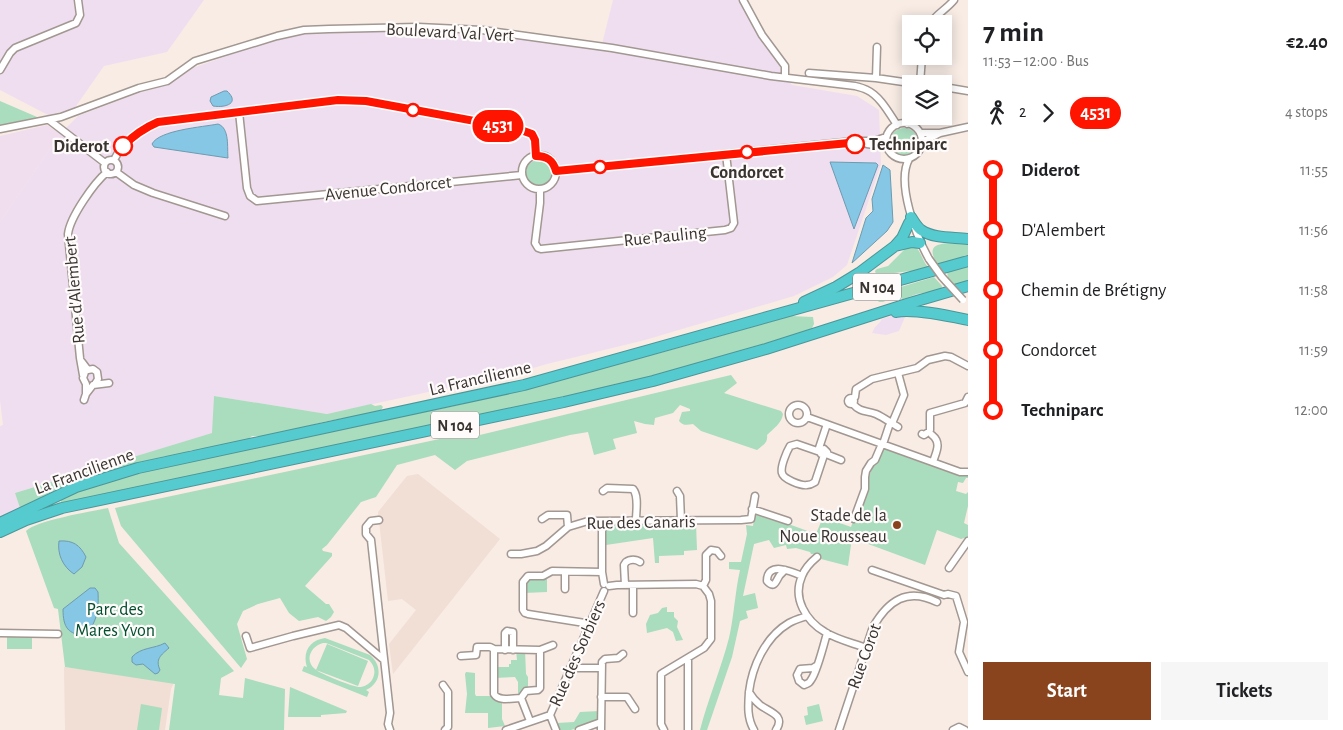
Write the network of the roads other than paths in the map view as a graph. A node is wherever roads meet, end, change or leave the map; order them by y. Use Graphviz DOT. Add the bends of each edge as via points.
graph roads {
  1 [pos="78,0"];
  2 [pos="743,0"];
  3 [pos="954,0"];
  4 [pos="936,15"];
  5 [pos="877,47"];
  6 [pos="0,70"];
  7 [pos="809,73"];
  8 [pos="785,77"];
  9 [pos="876,78"];
  10 [pos="902,82"];
  11 [pos="952,88"];
  12 [pos="968,90"];
  13 [pos="239,112"];
  14 [pos="49,120"];
  15 [pos="902,124"];
  16 [pos="897,125"];
  17 [pos="909,125"];
  18 [pos="968,127"];
  19 [pos="0,129"];
  20 [pos="920,133"];
  21 [pos="940,133"];
  22 [pos="886,137"];
  23 [pos="922,142"];
  24 [pos="849,143"];
  25 [pos="887,147"];
  26 [pos="726,154"];
  27 [pos="536,156"];
  28 [pos="898,158"];
  29 [pos="909,159"];
  30 [pos="114,160"];
  31 [pos="105,163"];
  32 [pos="556,171"];
  33 [pos="106,172"];
  34 [pos="116,172"];
  35 [pos="522,175"];
  36 [pos="540,190"];
  37 [pos="225,216"];
  38 [pos="910,220"];
  39 [pos="968,239"];
  40 [pos="920,243"];
  41 [pos="895,246"];
  42 [pos="968,261"];
  43 [pos="968,286"];
  44 [pos="966,303"];
  45 [pos="785,312"];
  46 [pos="880,312"];
  47 [pos="967,319"];
  48 [pos="81,361"];
  49 [pos="968,366"];
  50 [pos="88,370"];
  51 [pos="898,373"];
  52 [pos="83,375"];
  53 [pos="99,377"];
  54 [pos="91,384"];
  55 [pos="85,397"];
  56 [pos="968,397"];
  57 [pos="807,417"];
  58 [pos="827,424"];
  59 [pos="895,425"];
  60 [pos="883,444"];
  61 [pos="822,453"];
  62 [pos="841,460"];
  63 [pos="933,462"];
  64 [pos="968,472"];
  65 [pos="677,490"];
  66 [pos="603,491"];
  67 [pos="755,496"];
  68 [pos="752,509"];
  69 [pos="542,519"];
  70 [pos="854,519"];
  71 [pos="379,520"];
  72 [pos="602,520"];
  73 [pos="636,520"];
  74 [pos="681,520"];
  75 [pos="788,521"];
  76 [pos="0,524"];
  77 [pos="568,527"];
  78 [pos="0,532"];
  79 [pos="968,541"];
  80 [pos="511,554"];
  81 [pos="721,556"];
  82 [pos="817,557"];
  83 [pos="640,562"];
  84 [pos="949,568"];
  85 [pos="786,570"];
  86 [pos="872,570"];
  87 [pos="565,572"];
  88 [pos="602,572"];
  89 [pos="802,576"];
  90 [pos="625,584"];
  91 [pos="633,585"];
  92 [pos="703,586"];
  93 [pos="606,587"];
  94 [pos="565,589"];
  95 [pos="937,602"];
  96 [pos="633,613"];
  97 [pos="807,616"];
  98 [pos="591,624"];
  99 [pos="0,633"];
  100 [pos="58,634"];
  101 [pos="827,634"];
  102 [pos="246,636"];
  103 [pos="553,645"];
  104 [pos="866,648"];
  105 [pos="494,650"];
  106 [pos="505,650"];
  107 [pos="513,650"];
  108 [pos="540,650"];
  109 [pos="623,654"];
  110 [pos="461,656"];
  111 [pos="688,658"];
  112 [pos="384,660"];
  113 [pos="816,666"];
  114 [pos="570,668"];
  115 [pos="601,668"];
  116 [pos="968,672"];
  117 [pos="443,685"];
  118 [pos="750,692"];
  119 [pos="601,697"];
  120 [pos="521,698"];
  121 [pos="635,709"];
  122 [pos="550,714"];
  123 [pos="530,721"];
  124 [pos="601,722"];
  125 [pos="389,727"];
  126 [pos="965,727"];
  127 [pos="445,730"];
  128 [pos="506,730"];
  129 [pos="556,730"];
  130 [pos="579,730"];
  131 [pos="601,730"];
  132 [pos="664,730"];
  133 [pos="688,730"];
  134 [pos="754,730"];
  135 [pos="776,730"];
  136 [pos="839,730"];
  137 [pos="953,730"];
  1 -- 6 [label="street" via="80,15 76,23 15,48"];
  2 -- 8 [label="street" via="762,35 785,66"];
  3 -- 4 [label="street"];
  5 -- 9 [label="street"];
  7 -- 9 [label="street"];
  8 -- 14 [label="street, Boulevard Val Vert" via="482,30 418,27 313,30 277,36 195,61 167,81"];
  8 -- 16 [label="street, Boulevard Val Vert" via="868,90"];
  9 -- 10 [label="street"];
  11 -- 12 [label="street"];
  13 -- 27 [label="street" via="338,100 366,101 518,129 532,134"];
  13 -- 30 [label="street" via="158,122 133,136"];
  13 -- 35 [label="street, Avenue Condorcet" via="248,188 250,196 257,201"];
  14 -- 19 [label="street, Boulevard Val Vert"];
  14 -- 31 [label="street"];
  15 -- 16 [label="street"];
  16 -- 22 [label="street"];
  17 -- 20 [label="street"];
  18 -- 21 [label="street"];
  20 -- 21 [label="street"];
  20 -- 23 [label="street"];
  21 -- 23 [label="street"];
  22 -- 24 [label="street"];
  22 -- 25 [label="street"];
  23 -- 29 [label="street" via="918,153"];
  24 -- 25 [label="street"];
  24 -- 26 [label="street"];
  25 -- 28 [label="street"];
  26 -- 32 [label="street"];
  26 -- 36 [label="street, Rue Pauling" via="734,223 725,230 541,249 534,243"];
  27 -- 32 [label="street" via="547,157"];
  27 -- 35 [label="street" via="523,165"];
  28 -- 29 [label="street"];
  28 -- 38 [label="street" via="902,192"];
  29 -- 38 [label="street" via="904,177"];
  30 -- 31 [label="street"];
  30 -- 34 [label="street" via="118,166"];
  31 -- 33 [label="street"];
  32 -- 36 [label="street" via="550,186"];
  33 -- 34 [label="street"];
  33 -- 48 [label="street, Rue d'Alembert" via="68,229"];
  34 -- 37 [label="street" via="153,193"];
  35 -- 36 [label="street" via="526,184"];
  38 -- 39 [label="highway" via="936,236"];
  38 -- 40 [label="street"];
  38 -- 41 [label="highway"];
  40 -- 41 [label="highway"];
  40 -- 44 [label="street, bridge" via="942,278"];
  41 -- 45 [label="highway" via="849,280"];
  42 -- 45 [label="highway, La Francilienne / N 104"];
  43 -- 46 [label="highway, La Francilienne / N 104"];
  45 -- 76 [label="highway, La Francilienne / N 104" via="524,385 138,468 76,487"];
  46 -- 47 [label="highway" via="912,310"];
  46 -- 78 [label="highway, La Francilienne / N 104" via="654,382 62,508"];
  48 -- 50 [label="street, Rue d'Alembert"];
  48 -- 52 [label="street, Rue d'Alembert"];
  49 -- 51 [label="street" via="945,356"];
  50 -- 52 [label="street"];
  50 -- 53 [label="street, Rue d'Alembert" via="95,370"];
  51 -- 59 [label="street" via="904,395"];
  51 -- 59 [label="street" via="872,380 856,389 853,401 858,410 874,413"];
  52 -- 54 [label="street, Rue d'Alembert" via="83,380"];
  53 -- 54 [label="street"];
  53 -- 54 [label="street" via="109,383"];
  54 -- 55 [label="street"];
  56 -- 63 [label="street" via="965,403 930,413 928,433 938,443"];
  57 -- 58 [label="street"];
  58 -- 60 [label="street"];
  58 -- 61 [label="street"];
  59 -- 60 [label="street" via="889,426"];
  60 -- 63 [label="street"];
  60 -- 70 [label="street" via="866,470 865,489"];
  61 -- 61 [label="street" via="815,482 800,484 784,478 781,471 792,444"];
  61 -- 62 [label="street"];
  63 -- 64 [label="street"];
  65 -- 74 [label="street"];
  66 -- 73 [label="street" via="606,488 634,489"];
  67 -- 68 [label="street"];
  68 -- 74 [label="street, Rue des Canaris" via="751,519"];
  68 -- 75 [label="street"];
  69 -- 77 [label="street" via="548,515 567,515"];
  71 -- 112 [label="street" via="371,521 366,527 366,534 371,540"];
  72 -- 73 [label="street, Rue des Canaris"];
  72 -- 77 [label="street, Rue des Canaris"];
  72 -- 88 [label="street, Rue des Sorbiers"];
  73 -- 74 [label="street, Rue des Canaris"];
  77 -- 80 [label="street, Rue des Canaris" via="537,551"];
  79 -- 84 [label="street"];
  81 -- 92 [label="street" via="712,550 706,555"];
  82 -- 89 [label="street"];
  83 -- 90 [label="street" via="626,562"];
  85 -- 89 [label="street"];
  86 -- 116 [label="street" via="944,595 956,596 964,622 958,652"];
  87 -- 88 [label="street"];
  87 -- 94 [label="street"];
  87 -- 98 [label="street" via="528,576 523,582 523,610 528,614"];
  88 -- 93 [label="street, Rue des Sorbiers"];
  89 -- 97 [label="street" via="800,600"];
  90 -- 91 [label="street"];
  90 -- 93 [label="street"];
  91 -- 92 [label="street"];
  91 -- 96 [label="street"];
  92 -- 111 [label="street" via="711,601 711,636 707,645"];
  93 -- 98 [label="street, Rue des Sorbiers"];
  95 -- 104 [label="street, Rue Corot" via="920,596 901,598 892,603 873,627"];
  97 -- 101 [label="street"];
  97 -- 118 [label="street" via="784,626 772,638 755,666"];
  98 -- 114 [label="street, Rue des Sorbiers"];
  99 -- 100 [label="street"];
  101 -- 104 [label="street"];
  101 -- 113 [label="street"];
  102 -- 112 [label="street" via="250,648 339,625"];
  103 -- 108 [label="street"];
  104 -- 136 [label="street, Rue Corot"];
  105 -- 106 [label="street"];
  105 -- 110 [label="street" via="490,646 477,647 476,655"];
  105 -- 120 [label="street" via="494,694 499,699"];
  106 -- 107 [label="street"];
  106 -- 107 [label="street" via="506,632 512,631"];
  107 -- 108 [label="street"];
  108 -- 120 [label="street" via="540,688 526,691"];
  109 -- 115 [label="street" via="603,660"];
  111 -- 132 [label="street" via="661,674 661,724"];
  111 -- 133 [label="street"];
  112 -- 125 [label="street"];
  114 -- 115 [label="street"];
  114 -- 122 [label="street, Rue des Sorbiers"];
  115 -- 119 [label="street"];
  117 -- 127 [label="street" via="448,692 448,727"];
  118 -- 134 [label="street" via="748,711"];
  118 -- 135 [label="street" via="759,704 778,717"];
  119 -- 121 [label="street" via="627,697"];
  119 -- 124 [label="street"];
  120 -- 123 [label="street"];
  122 -- 123 [label="street"];
  122 -- 129 [label="street"];
  123 -- 128 [label="street"];
  124 -- 130 [label="street"];
  124 -- 131 [label="street"];
  126 -- 137 [label="street"];
}
